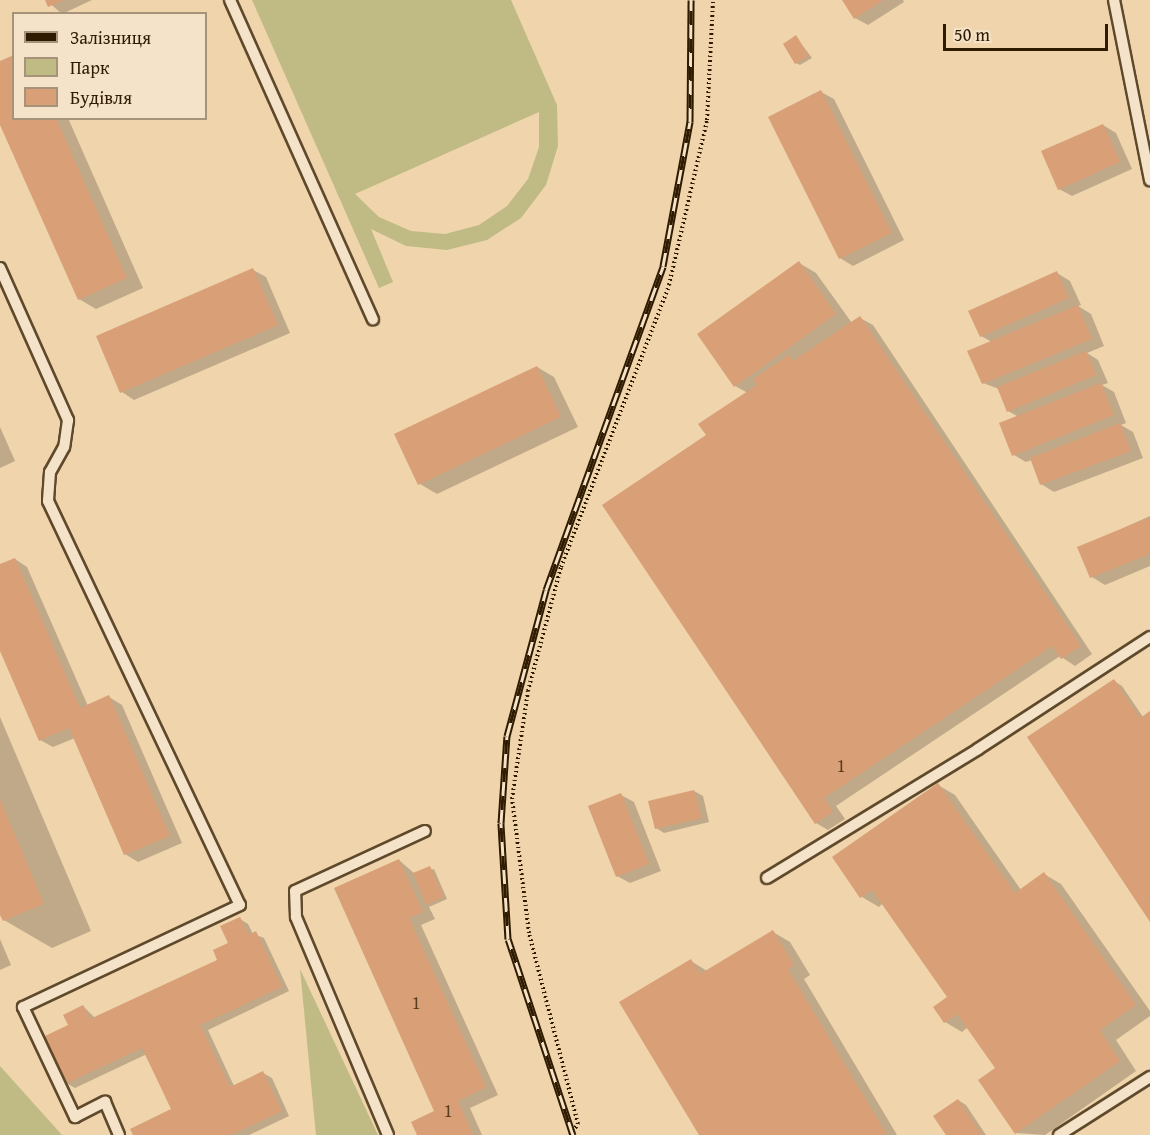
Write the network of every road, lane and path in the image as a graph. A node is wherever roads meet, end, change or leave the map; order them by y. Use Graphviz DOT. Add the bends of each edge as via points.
graph roads {
  1 [pos="230,0"];
  2 [pos="713,0"];
  3 [pos="1114,0"];
  4 [pos="1150,180"];
  5 [pos="0,268"];
  6 [pos="373,319"];
  7 [pos="1150,637"];
  8 [pos="425,831"];
  9 [pos="767,878"];
  10 [pos="1150,1077"];
  11 [pos="119,1135"];
  12 [pos="388,1135"];
  13 [pos="570,1135"];
  14 [pos="1059,1135"];
  1 -- 6 [label="lane"];
  2 -- 13 [label="path" via="707,120 669,285 561,567 528,691 512,799 529,933 578,1124"];
  3 -- 4 [label="lane"];
  5 -- 11 [label="lane" via="68,420 64,447 50,472 48,501 240,905 23,1007 75,1117 105,1102"];
  7 -- 9 [label="lane" via="978,749"];
  8 -- 12 [label="lane" via="295,891 296,917"];
  10 -- 14 [label="lane"];
}
